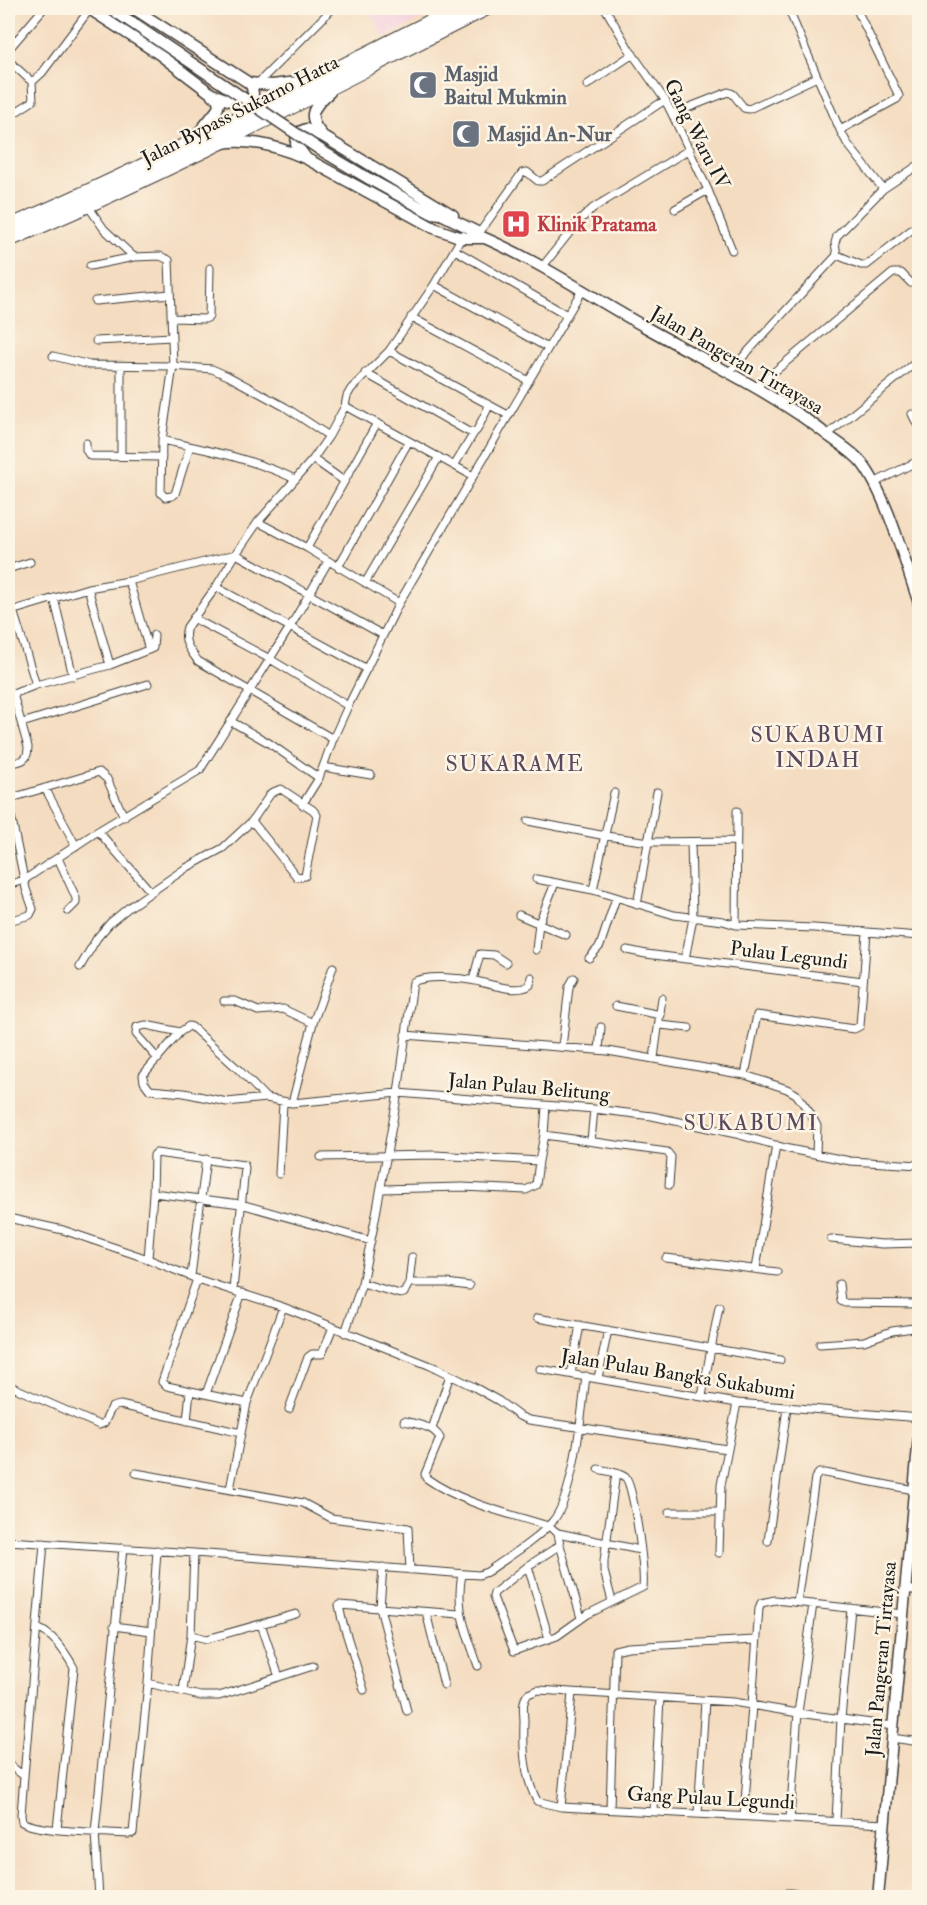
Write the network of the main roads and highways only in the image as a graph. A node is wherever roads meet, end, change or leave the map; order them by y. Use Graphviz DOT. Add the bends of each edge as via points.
graph roads {
  1 [pos="89,8"];
  2 [pos="110,8"];
  3 [pos="133,8"];
  4 [pos="458,8"];
  5 [pos="487,8"];
  6 [pos="313,80"];
  7 [pos="338,82"];
  8 [pos="253,83"];
  9 [pos="215,95"];
  10 [pos="324,137"];
  11 [pos="191,143"];
  12 [pos="213,146"];
  13 [pos="307,159"];
  14 [pos="431,213"];
  15 [pos="8,227"];
  16 [pos="463,235"];
  17 [pos="482,236"];
  18 [pos="8,240"];
  19 [pos="920,606"];
  20 [pos="920,1424"];
  21 [pos="878,1898"];
  1 -- 9 [label="main road"];
  2 -- 14 [label="main road, Jalan Pangeran Tirtayasa, bridge" via="322,151"];
  3 -- 8 [label="main road"];
  4 -- 6 [label="highway, Jalan Bypass Sukarno Hatta"];
  5 -- 7 [label="highway, Jalan Bypass Sukarno Hatta"];
  6 -- 8 [label="main road"];
  6 -- 11 [label="highway, Jalan Bypass Sukarno Hatta"];
  7 -- 10 [label="main road" via="313,114 315,126"];
  7 -- 12 [label="highway, Jalan Bypass Sukarno Hatta"];
  8 -- 9 [label="main road" via="253,94 245,103"];
  9 -- 11 [label="main road" via="217,110"];
  10 -- 13 [label="main road" via="308,129 297,133 296,144"];
  10 -- 17 [label="main road, Jalan Pangeran Tirtayasa"];
  11 -- 15 [label="highway, Jalan Bypass Sukarno Hatta"];
  12 -- 13 [label="main road, Jalan Pangeran Tirtayasa" via="247,143"];
  12 -- 18 [label="highway, Jalan Bypass Sukarno Hatta"];
  13 -- 16 [label="main road, Jalan Pangeran Tirtayasa" via="434,228"];
  14 -- 16 [label="main road, Jalan Pangeran Tirtayasa"];
  14 -- 17 [label="main road, Jalan Pangeran Tirtayasa" via="441,214"];
  16 -- 17 [label="main road, Jalan Pangeran Tirtayasa"];
  17 -- 19 [label="main road, Jalan Pangeran Tirtayasa" via="543,266 756,387 861,461 892,525"];
  20 -- 21 [label="main road, Jalan Pangeran Tirtayasa"];
}
